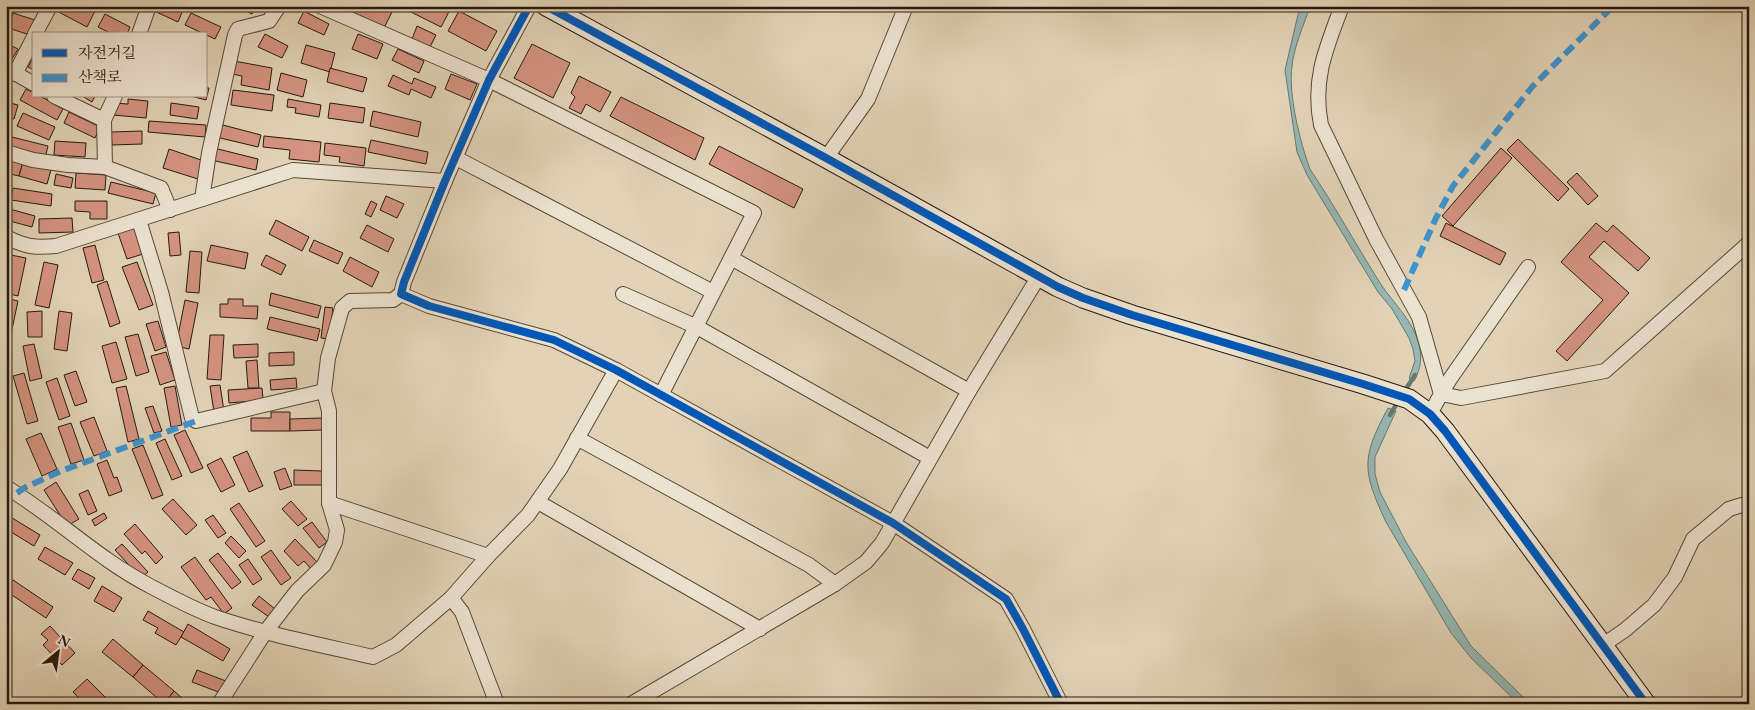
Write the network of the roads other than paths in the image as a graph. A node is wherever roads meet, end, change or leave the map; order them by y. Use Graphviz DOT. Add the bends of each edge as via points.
graph roads {
  1 [pos="50,6"];
  2 [pos="149,6"];
  3 [pos="279,6"];
  4 [pos="320,6"];
  5 [pos="529,6"];
  6 [pos="546,6"];
  7 [pos="906,6"];
  8 [pos="1342,6"];
  9 [pos="37,32"];
  10 [pos="140,32"];
  11 [pos="32,40"];
  12 [pos="11,71"];
  13 [pos="490,80"];
  14 [pos="32,83"];
  15 [pos="58,98"];
  16 [pos="114,98"];
  17 [pos="104,120"];
  18 [pos="6,152"];
  19 [pos="456,158"];
  20 [pos="826,158"];
  21 [pos="105,166"];
  22 [pos="445,181"];
  23 [pos="202,199"];
  24 [pos="170,210"];
  25 [pos="139,220"];
  26 [pos="6,237"];
  27 [pos="1749,243"];
  28 [pos="731,258"];
  29 [pos="1528,267"];
  30 [pos="1039,276"];
  31 [pos="713,292"];
  32 [pos="401,294"];
  33 [pos="623,294"];
  34 [pos="697,327"];
  35 [pos="616,370"];
  36 [pos="324,391"];
  37 [pos="969,391"];
  38 [pos="1441,394"];
  39 [pos="661,395"];
  40 [pos="1430,414"];
  41 [pos="577,438"];
  42 [pos="930,458"];
  43 [pos="6,487"];
  44 [pos="538,502"];
  45 [pos="330,503"];
  46 [pos="1749,506"];
  47 [pos="893,522"];
  48 [pos="488,556"];
  49 [pos="835,584"];
  50 [pos="451,598"];
  51 [pos="760,629"];
  52 [pos="266,631"];
  53 [pos="1603,645"];
  54 [pos="219,704"];
  55 [pos="497,704"];
  56 [pos="630,704"];
  57 [pos="1061,704"];
  58 [pos="1646,704"];
  1 -- 9 [label="street"];
  2 -- 10 [label="street"];
  3 -- 23 [label="street" via="269,21 238,29 235,35"];
  4 -- 13 [label="street"];
  5 -- 13 [label="street"];
  6 -- 20 [label="street"];
  7 -- 20 [label="street" via="868,100"];
  8 -- 38 [label="street" via="1320,72 1317,91 1321,126 1418,317"];
  11 -- 12 [label="street"];
  12 -- 14 [label="street"];
  13 -- 19 [label="street"];
  13 -- 28 [label="street" via="754,213"];
  15 -- 17 [label="street"];
  16 -- 17 [label="street"];
  17 -- 21 [label="street"];
  18 -- 21 [label="street" via="68,166"];
  19 -- 22 [label="street"];
  19 -- 31 [label="street"];
  20 -- 30 [label="street"];
  21 -- 24 [label="street" via="161,188"];
  22 -- 23 [label="street" via="293,170"];
  22 -- 32 [label="street"];
  23 -- 24 [label="street"];
  24 -- 25 [label="street"];
  25 -- 26 [label="street" via="56,246 36,248"];
  25 -- 36 [label="street" via="161,292 192,418 196,421"];
  27 -- 38 [label="street" via="1605,372 1461,398"];
  28 -- 31 [label="street"];
  28 -- 37 [label="street"];
  29 -- 38 [label="street"];
  30 -- 37 [label="street"];
  30 -- 40 [label="street" via="1106,307 1390,393 1408,399"];
  31 -- 34 [label="street"];
  32 -- 35 [label="street" via="429,306 554,340"];
  32 -- 36 [label="street" via="393,300 350,301 342,308 328,358"];
  33 -- 34 [label="street"];
  34 -- 39 [label="street"];
  34 -- 42 [label="street"];
  35 -- 39 [label="street"];
  35 -- 41 [label="street"];
  36 -- 45 [label="street" via="329,411"];
  37 -- 42 [label="street"];
  38 -- 40 [label="street"];
  39 -- 47 [label="street"];
  40 -- 53 [label="street"];
  41 -- 44 [label="street"];
  41 -- 49 [label="street" via="809,565"];
  42 -- 47 [label="street"];
  43 -- 52 [label="street" via="149,586 213,616"];
  44 -- 48 [label="street"];
  44 -- 51 [label="street"];
  45 -- 48 [label="street"];
  45 -- 52 [label="street" via="337,530 331,553"];
  46 -- 53 [label="street" via="1730,509 1693,539 1675,577 1654,605"];
  47 -- 49 [label="street" via="882,543 866,562"];
  47 -- 57 [label="street" via="1006,600"];
  48 -- 50 [label="street"];
  49 -- 51 [label="street"];
  50 -- 52 [label="street" via="396,644 373,657"];
  50 -- 55 [label="street" via="462,612"];
  51 -- 56 [label="street"];
  52 -- 54 [label="street"];
  53 -- 58 [label="street"];
}
